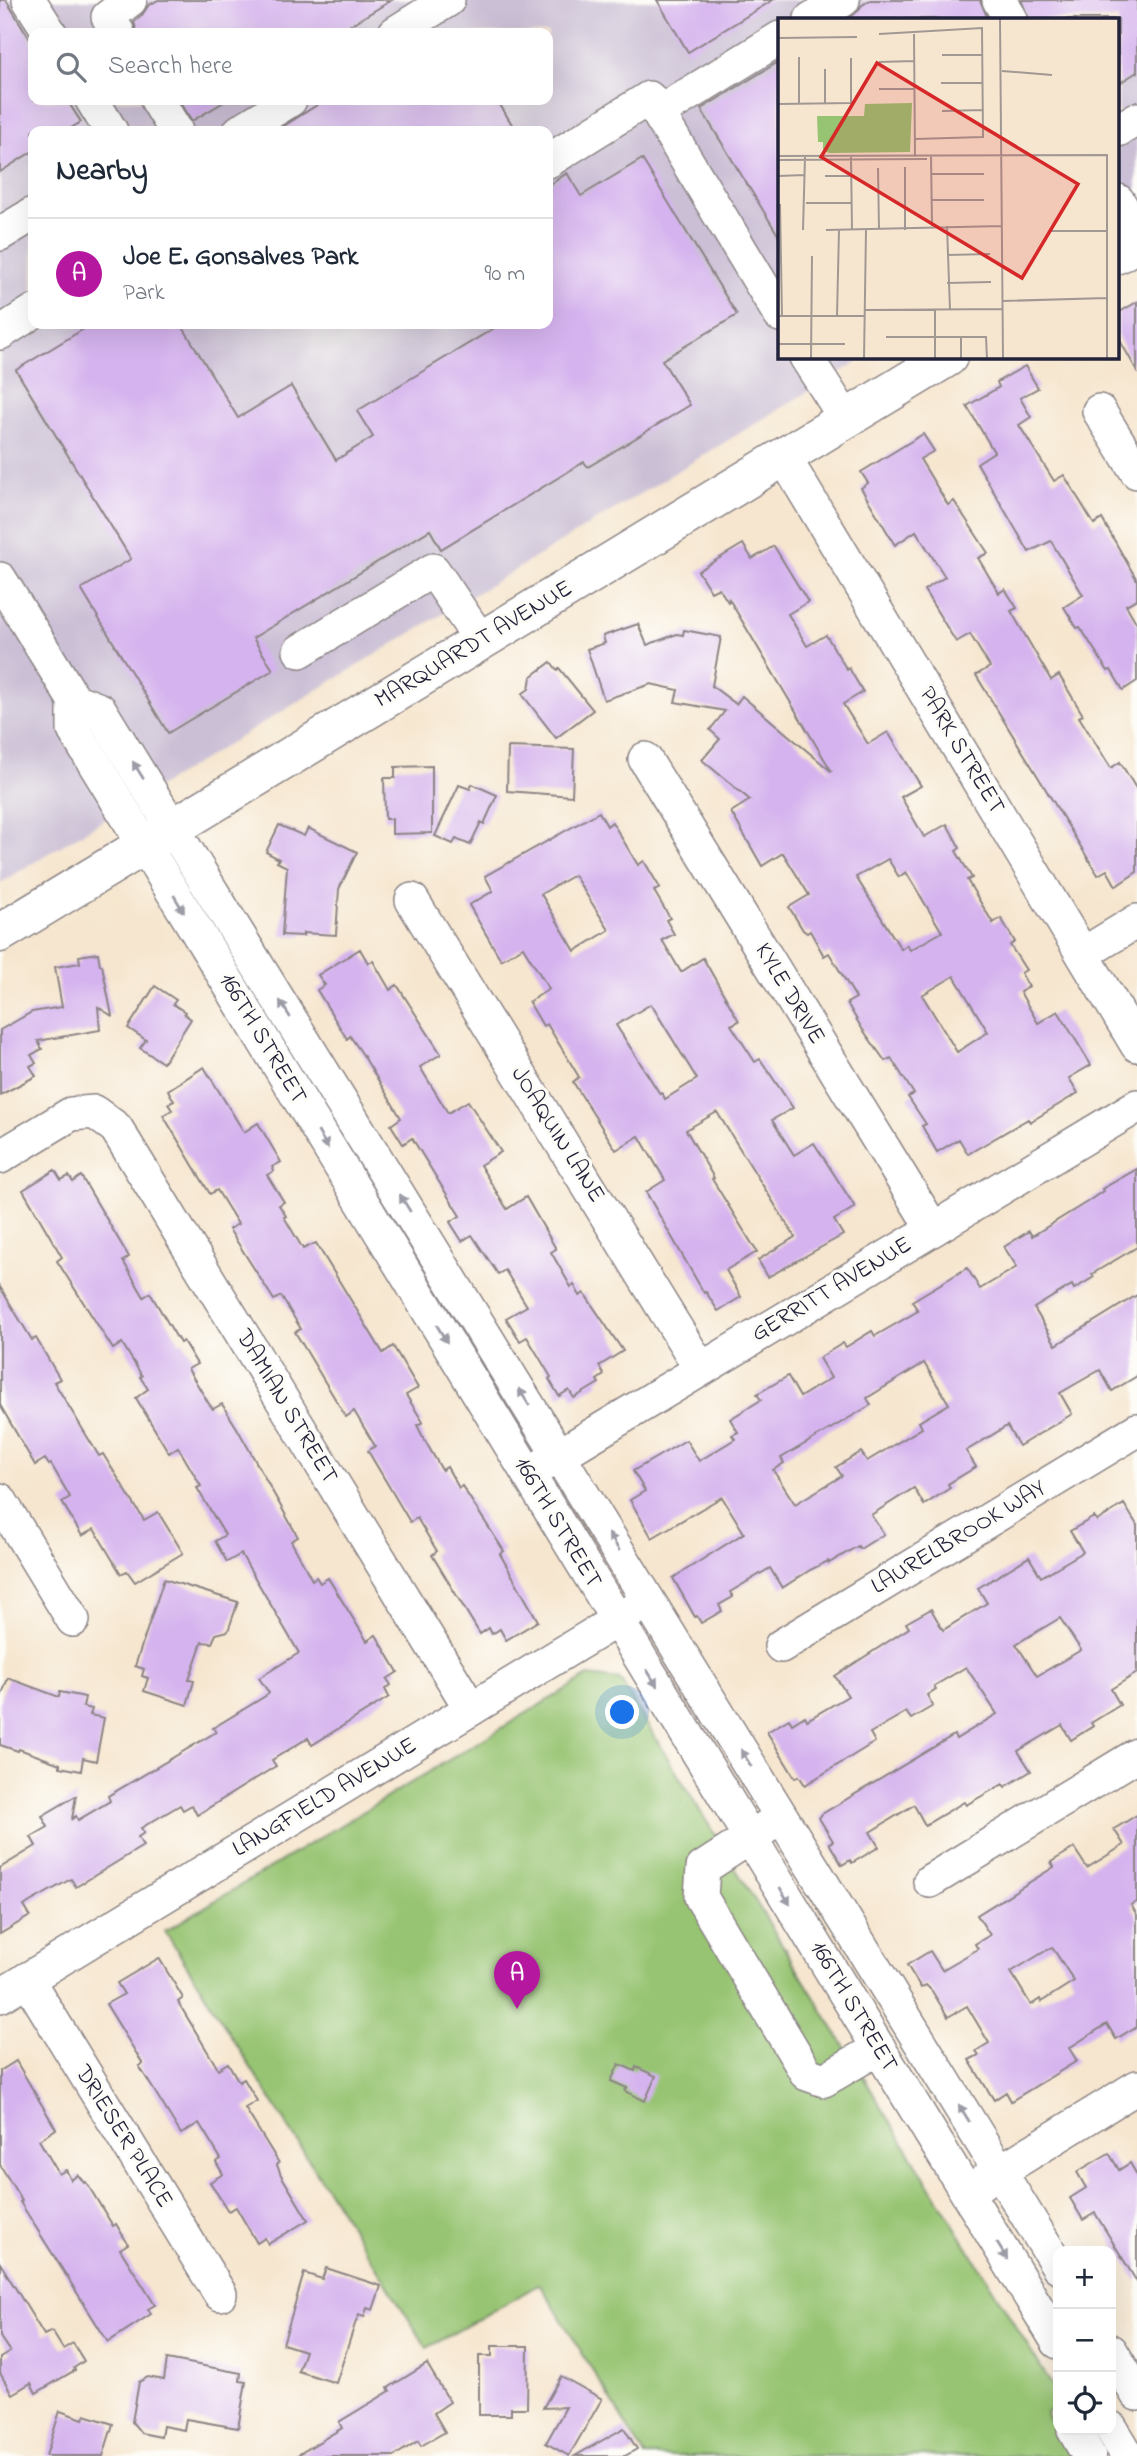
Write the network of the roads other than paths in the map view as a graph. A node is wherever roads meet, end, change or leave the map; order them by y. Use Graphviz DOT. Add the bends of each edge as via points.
graph roads {
  1 [pos="29,0"];
  2 [pos="131,0"];
  3 [pos="448,0"];
  4 [pos="843,0"];
  5 [pos="999,0"];
  6 [pos="813,18"];
  7 [pos="1009,18"];
  8 [pos="47,28"];
  9 [pos="115,28"];
  10 [pos="404,28"];
  11 [pos="778,39"];
  12 [pos="95,105"];
  13 [pos="160,105"];
  14 [pos="282,105"];
  15 [pos="658,113"];
  16 [pos="1137,118"];
  17 [pos="108,126"];
  18 [pos="173,126"];
  19 [pos="248,126"];
  20 [pos="1120,129"];
  21 [pos="553,158"];
  22 [pos="1120,204"];
  23 [pos="28,217"];
  24 [pos="1137,233"];
  25 [pos="0,234"];
  26 [pos="1137,242"];
  27 [pos="1120,253"];
  28 [pos="778,312"];
  29 [pos="28,315"];
  30 [pos="0,333"];
  31 [pos="807,359"];
  32 [pos="945,359"];
  33 [pos="1099,411"];
  34 [pos="846,419"];
  35 [pos="784,457"];
  36 [pos="1137,472"];
  37 [pos="0,579"];
  38 [pos="481,641"];
  39 [pos="300,651"];
  40 [pos="645,759"];
  41 [pos="159,837"];
  42 [pos="412,900"];
  43 [pos="1137,921"];
  44 [pos="0,933"];
  45 [pos="1083,954"];
  46 [pos="1137,1045"];
  47 [pos="1137,1106"];
  48 [pos="0,1157"];
  49 [pos="933,1229"];
  50 [pos="701,1369"];
  51 [pos="1137,1430"];
  52 [pos="560,1455"];
  53 [pos="527,1474"];
  54 [pos="0,1500"];
  55 [pos="649,1600"];
  56 [pos="74,1620"];
  57 [pos="616,1620"];
  58 [pos="781,1646"];
  59 [pos="471,1709"];
  60 [pos="1137,1755"];
  61 [pos="782,1816"];
  62 [pos="750,1838"];
  63 [pos="930,1881"];
  64 [pos="13,1987"];
  65 [pos="878,2048"];
  66 [pos="1137,2087"];
  67 [pos="1000,2171"];
  68 [pos="967,2192"];
  69 [pos="1053,2258"];
  70 [pos="220,2294"];
  71 [pos="1053,2334"];
  72 [pos="1116,2359"];
  73 [pos="1137,2394"];
  74 [pos="1077,2435"];
  75 [pos="1115,2435"];
  76 [pos="1089,2456"];
  77 [pos="1128,2456"];
  1 -- 8 [label="street"];
  2 -- 9 [label="street" via="108,17"];
  3 -- 10 [label="street"];
  4 -- 6 [label="street"];
  5 -- 7 [label="street"];
  11 -- 15 [label="street"];
  12 -- 17 [label="street"];
  13 -- 18 [label="street"];
  14 -- 19 [label="street"];
  15 -- 21 [label="street" via="649,98"];
  15 -- 28 [label="street"];
  16 -- 20 [label="street"];
  22 -- 24 [label="street"];
  23 -- 25 [label="street"];
  26 -- 27 [label="main road"];
  29 -- 30 [label="street"];
  31 -- 34 [label="street"];
  32 -- 34 [label="main road, MARQUARDT AVENUE"];
  33 -- 36 [label="street"];
  34 -- 35 [label="main road, MARQUARDT AVENUE"];
  35 -- 38 [label="main road, MARQUARDT AVENUE"];
  35 -- 45 [label="street, PARK STREET"];
  37 -- 41 [label="street, 166TH STREET" via="74,700 74,730"];
  38 -- 39 [label="street" via="433,570"];
  38 -- 41 [label="main road, MARQUARDT AVENUE"];
  40 -- 49 [label="street, KYLE DRIVE"];
  41 -- 44 [label="main road, MARQUARDT AVENUE"];
  52 -- 41 [label="street, 166TH STREET, one-way"];
  41 -- 53 [label="street, 166TH STREET, one-way"];
  42 -- 50 [label="street, JOAQUIN LANE"];
  43 -- 45 [label="street"];
  45 -- 46 [label="street, PARK STREET"];
  47 -- 49 [label="street, GERRITT AVENUE"];
  48 -- 59 [label="street, DAMIAN STREET" via="71,1114 94,1112 116,1128"];
  49 -- 50 [label="street, GERRITT AVENUE"];
  50 -- 52 [label="street, GERRITT AVENUE"];
  51 -- 58 [label="street, LAURELBROOK WAY"];
  52 -- 53 [label="street, GERRITT AVENUE"];
  55 -- 52 [label="street, 166TH STREET, one-way"];
  53 -- 57 [label="street, 166TH STREET"];
  54 -- 56 [label="street"];
  55 -- 57 [label="street, LANGFIELD AVENUE"];
  61 -- 55 [label="street, 166TH STREET, one-way"];
  57 -- 59 [label="street, LANGFIELD AVENUE"];
  57 -- 62 [label="street, 166TH STREET, one-way"];
  59 -- 64 [label="street, LANGFIELD AVENUE"];
  60 -- 63 [label="street"];
  61 -- 62 [label="street"];
  67 -- 61 [label="street, 166TH STREET, one-way"];
  62 -- 65 [label="street, 166TH STREET, one-way"];
  62 -- 65 [label="street" via="703,1868 701,1897 807,2074 824,2080"];
  64 -- 70 [label="street, DRIESER PLACE"];
  65 -- 68 [label="street, 166TH STREET"];
  66 -- 67 [label="street"];
  67 -- 68 [label="street"];
  67 -- 69 [label="street, 166TH STREET"];
  68 -- 71 [label="street, 166TH STREET, one-way"];
  72 -- 73 [label="street"];
  74 -- 76 [label="street"];
  75 -- 77 [label="street"];
}
